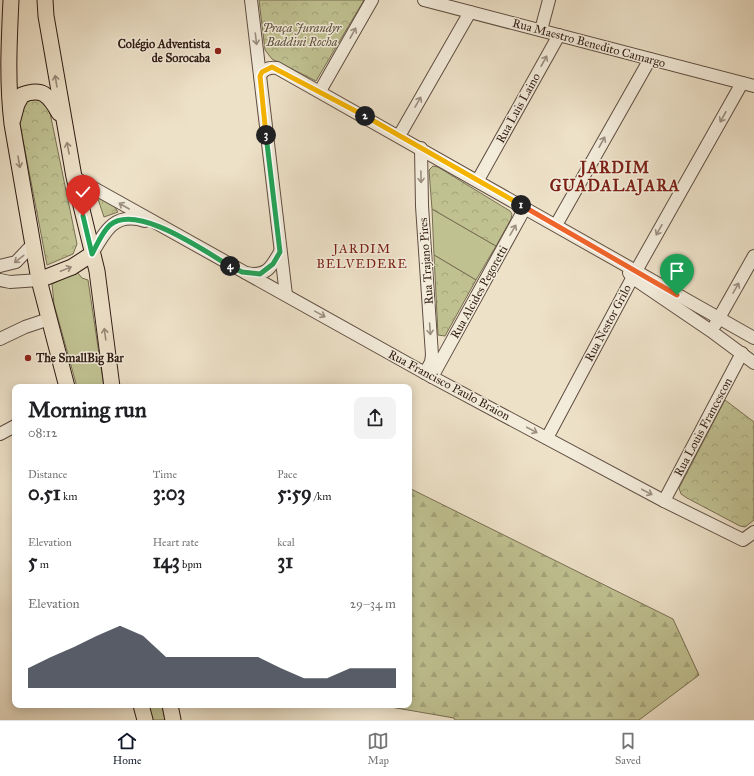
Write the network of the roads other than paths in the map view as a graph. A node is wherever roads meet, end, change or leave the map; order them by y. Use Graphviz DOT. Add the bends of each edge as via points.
graph roads {
  1 [pos="12,0"];
  2 [pos="45,0"];
  3 [pos="251,0"];
  4 [pos="372,0"];
  5 [pos="424,0"];
  6 [pos="550,0"];
  7 [pos="470,12"];
  8 [pos="541,30"];
  9 [pos="559,35"];
  10 [pos="650,59"];
  11 [pos="260,76"];
  12 [pos="748,85"];
  13 [pos="320,92"];
  14 [pos="63,119"];
  15 [pos="12,124"];
  16 [pos="399,136"];
  17 [pos="421,148"];
  18 [pos="74,178"];
  19 [pos="478,180"];
  20 [pos="525,208"];
  21 [pos="158,225"];
  22 [pos="556,225"];
  23 [pos="33,244"];
  24 [pos="280,252"];
  25 [pos="92,254"];
  26 [pos="754,256"];
  27 [pos="0,266"];
  28 [pos="242,272"];
  29 [pos="634,274"];
  30 [pos="0,280"];
  31 [pos="39,280"];
  32 [pos="286,295"];
  33 [pos="49,319"];
  34 [pos="719,319"];
  35 [pos="711,331"];
  36 [pos="754,338"];
  37 [pos="0,339"];
  38 [pos="742,353"];
  39 [pos="754,362"];
  40 [pos="429,375"];
  41 [pos="64,384"];
  42 [pos="112,384"];
  43 [pos="12,428"];
  44 [pos="0,434"];
  45 [pos="547,438"];
  46 [pos="664,501"];
  47 [pos="754,532"];
  48 [pos="142,708"];
  49 [pos="171,708"];
  50 [pos="145,720"];
  51 [pos="173,720"];
  1 -- 15 [label="main road" via="8,57"];
  14 -- 2 [label="main road, one-way"];
  3 -- 11 [label="street, one-way"];
  13 -- 4 [label="street, one-way"];
  5 -- 7 [label="street, Rua Maestro Benedito Camargo"];
  6 -- 8 [label="street"];
  7 -- 8 [label="street, Rua Maestro Benedito Camargo"];
  16 -- 7 [label="street, one-way"];
  8 -- 9 [label="street, Rua Maestro Benedito Camargo"];
  9 -- 10 [label="street, Rua Maestro Benedito Camargo"];
  19 -- 9 [label="street, Rua Luis Laino, one-way"];
  10 -- 12 [label="street, Rua Maestro Benedito Camargo"];
  22 -- 10 [label="street, one-way"];
  11 -- 13 [label="street" via="266,69 277,68"];
  11 -- 24 [label="street"];
  12 -- 29 [label="street, Rua Nestor Grilo, one-way"];
  13 -- 16 [label="street"];
  14 -- 15 [label="main road" via="52,100 42,92 32,91 22,95"];
  18 -- 14 [label="main road, one-way"];
  15 -- 23 [label="main road, one-way"];
  16 -- 17 [label="street"];
  17 -- 19 [label="street"];
  17 -- 40 [label="street, Rua Trajano Pires, one-way" via="422,206 432,355"];
  21 -- 18 [label="street, Rua Francisco Paulo Braion, one-way"];
  18 -- 25 [label="main road"];
  19 -- 20 [label="street"];
  20 -- 22 [label="street"];
  40 -- 20 [label="street, Rua Alcides Pegoretti, one-way"];
  21 -- 25 [label="street, Rua Francisco Paulo Braion" via="132,218 115,222 105,231"];
  21 -- 28 [label="street, Rua Francisco Paulo Braion"];
  22 -- 29 [label="street" via="622,262"];
  23 -- 27 [label="street, one-way" via="16,262"];
  23 -- 31 [label="main road"];
  24 -- 28 [label="street" via="273,264 260,274"];
  24 -- 32 [label="street"];
  31 -- 25 [label="main road, one-way" via="72,267"];
  42 -- 25 [label="main road, one-way" via="97,271"];
  34 -- 26 [label="street, one-way"];
  28 -- 32 [label="street, Rua Francisco Paulo Braion"];
  29 -- 34 [label="street"];
  29 -- 35 [label="street"];
  29 -- 45 [label="street, Rua Nestor Grilo"];
  30 -- 31 [label="street"];
  31 -- 33 [label="main road"];
  32 -- 40 [label="street, Rua Francisco Paulo Braion, one-way"];
  33 -- 37 [label="street"];
  33 -- 41 [label="main road"];
  34 -- 35 [label="street"];
  34 -- 36 [label="street"];
  35 -- 38 [label="street"];
  38 -- 39 [label="street"];
  38 -- 46 [label="street, Rua Louis Francescon"];
  40 -- 45 [label="street, Rua Francisco Paulo Braion, one-way"];
  43 -- 44 [label="street"];
  45 -- 46 [label="street, Rua Francisco Paulo Braion, one-way"];
  46 -- 47 [label="street, Rua Francisco Paulo Braion" via="743,540"];
  48 -- 50 [label="main road"];
  49 -- 51 [label="main road"];
}
